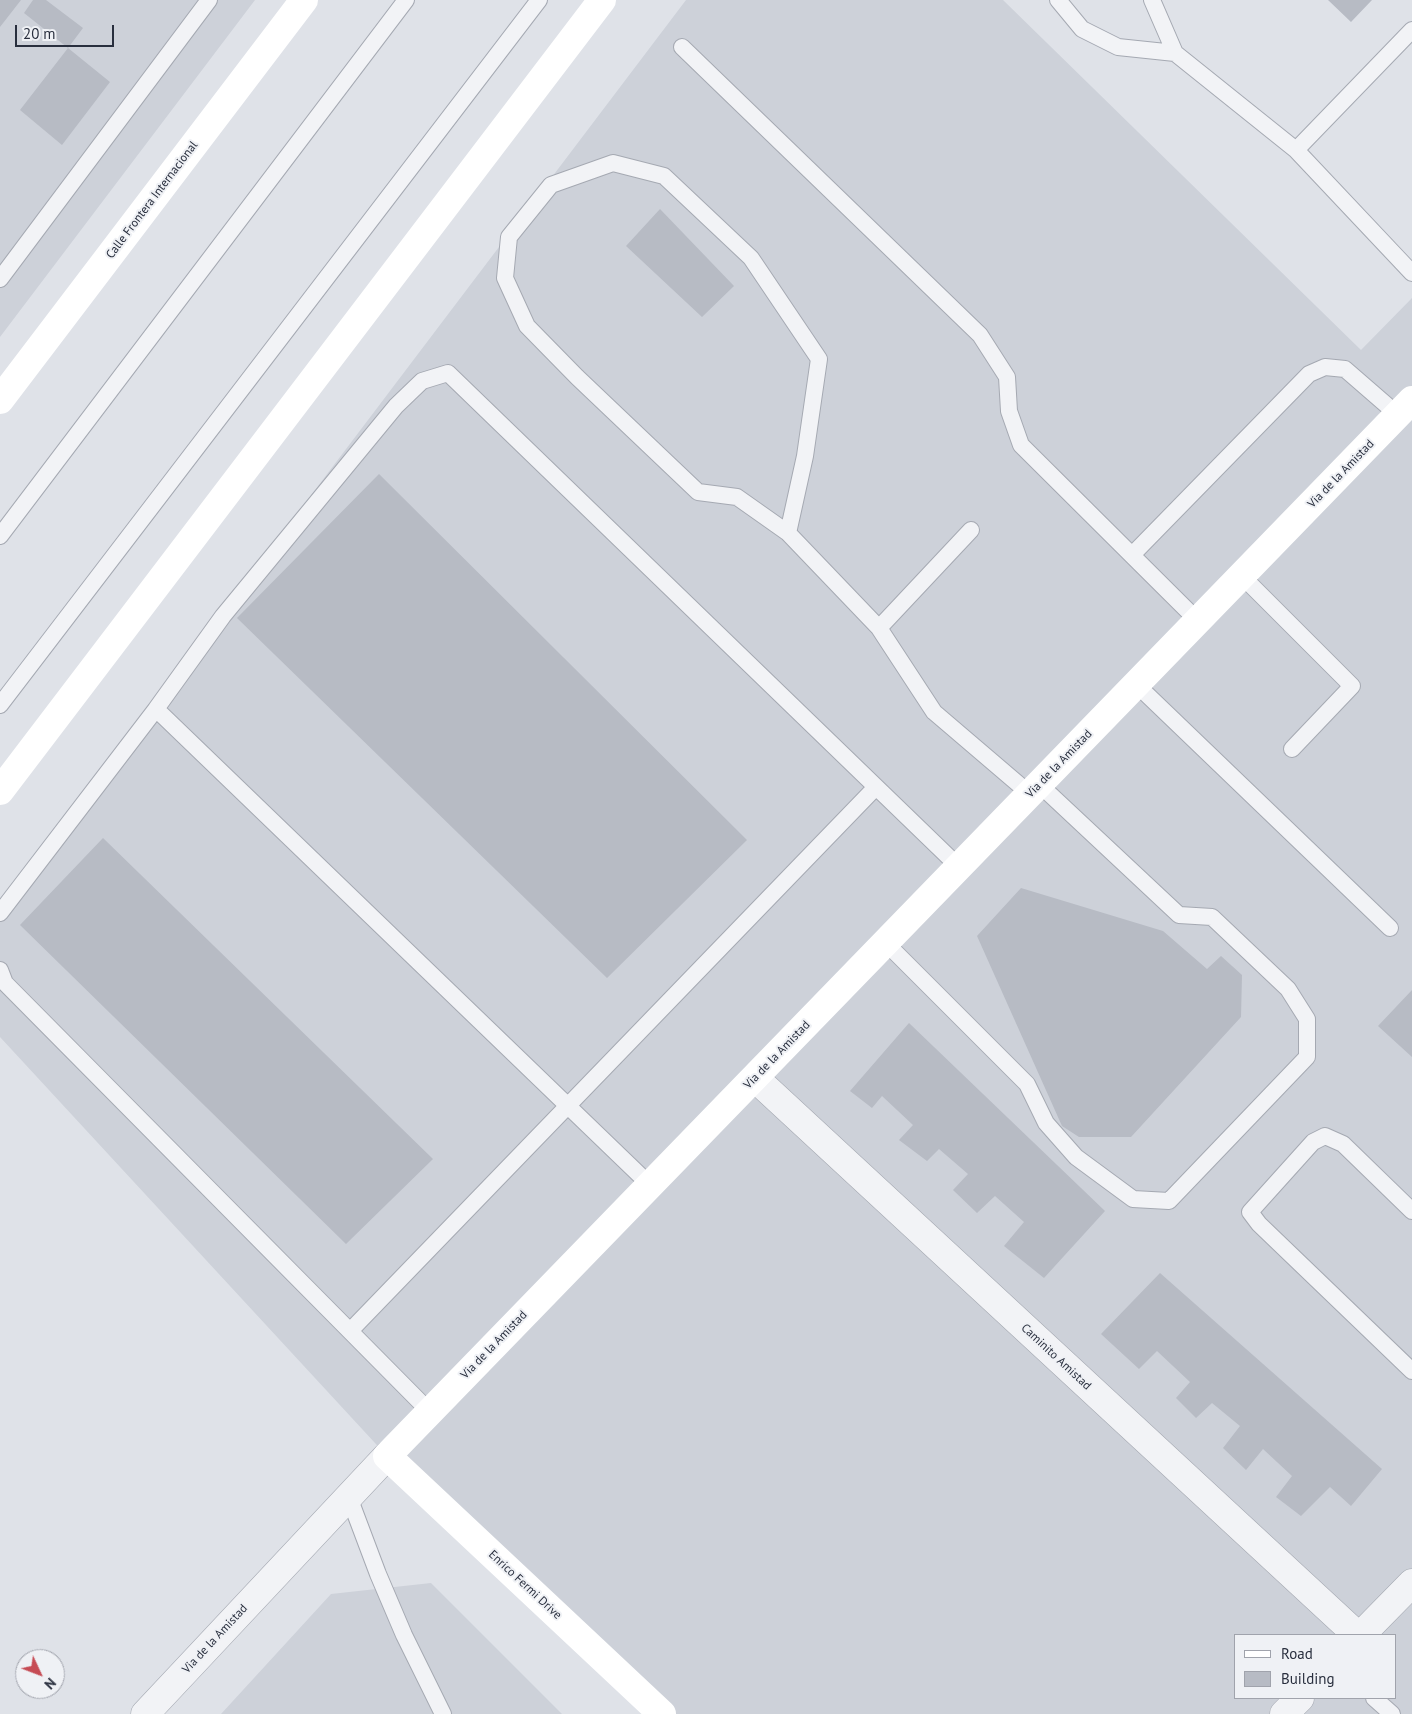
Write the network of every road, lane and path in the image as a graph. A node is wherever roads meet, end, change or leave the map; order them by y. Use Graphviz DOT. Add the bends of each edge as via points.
graph roads {
  1 [pos="209,0"];
  2 [pos="304,0"];
  3 [pos="406,0"];
  4 [pos="539,0"];
  5 [pos="602,0"];
  6 [pos="1058,0"];
  7 [pos="1152,0"];
  8 [pos="1412,30"];
  9 [pos="682,47"];
  10 [pos="1175,53"];
  11 [pos="1296,150"];
  12 [pos="1412,273"];
  13 [pos="0,279"];
  14 [pos="0,400"];
  15 [pos="1405,408"];
  16 [pos="971,530"];
  17 [pos="788,533"];
  18 [pos="0,536"];
  19 [pos="1132,555"];
  20 [pos="1242,576"];
  21 [pos="1198,621"];
  22 [pos="879,628"];
  23 [pos="1136,684"];
  24 [pos="0,705"];
  25 [pos="156,709"];
  26 [pos="1292,749"];
  27 [pos="876,787"];
  28 [pos="1035,789"];
  29 [pos="0,792"];
  30 [pos="959,867"];
  31 [pos="0,913"];
  32 [pos="1390,928"];
  33 [pos="886,942"];
  34 [pos="0,970"];
  35 [pos="755,1078"];
  36 [pos="568,1106"];
  37 [pos="650,1186"];
  38 [pos="1412,1211"];
  39 [pos="350,1331"];
  40 [pos="1412,1371"];
  41 [pos="430,1412"];
  42 [pos="387,1456"];
  43 [pos="349,1497"];
  44 [pos="1412,1583"];
  45 [pos="1356,1634"];
  46 [pos="1362,1634"];
  47 [pos="1299,1699"];
  48 [pos="1375,1699"];
  49 [pos="145,1714"];
  50 [pos="443,1714"];
  51 [pos="662,1714"];
  52 [pos="1284,1714"];
  53 [pos="1392,1714"];
  1 -- 13 [label="lane"];
  2 -- 14 [label="main road, Calle Frontera Internacional"];
  3 -- 18 [label="lane"];
  4 -- 24 [label="lane"];
  5 -- 29 [label="main road"];
  6 -- 10 [label="lane" via="1082,29 1118,47"];
  7 -- 10 [label="lane"];
  8 -- 11 [label="lane"];
  9 -- 19 [label="lane" via="980,335 1007,377 1009,411 1021,445"];
  10 -- 11 [label="lane"];
  11 -- 12 [label="lane"];
  15 -- 19 [label="lane" via="1345,369 1325,367 1309,374"];
  15 -- 20 [label="main road, Via de la Amistad"];
  16 -- 22 [label="lane"];
  17 -- 17 [label="lane" via="805,456 819,359 751,258 664,176 613,162 551,185 509,237 505,278 527,326 698,492 737,497"];
  17 -- 22 [label="lane"];
  19 -- 21 [label="lane"];
  20 -- 21 [label="main road, Via de la Amistad"];
  20 -- 26 [label="lane" via="1352,686"];
  21 -- 23 [label="main road, Via de la Amistad"];
  22 -- 28 [label="lane" via="934,712"];
  23 -- 28 [label="main road, Via de la Amistad"];
  23 -- 32 [label="lane"];
  25 -- 27 [label="lane" via="223,616 396,406 422,380 448,373"];
  25 -- 31 [label="lane"];
  25 -- 36 [label="lane"];
  27 -- 30 [label="lane"];
  27 -- 36 [label="lane"];
  28 -- 30 [label="main road, Via de la Amistad"];
  28 -- 33 [label="lane" via="1179,915 1212,916 1288,989 1307,1020 1308,1057 1176,1194 1169,1201 1133,1199 1076,1157 1046,1123 1027,1084"];
  30 -- 33 [label="main road, Via de la Amistad"];
  33 -- 35 [label="main road, Via de la Amistad"];
  34 -- 39 [label="lane" via="5,983"];
  35 -- 37 [label="main road, Via de la Amistad"];
  35 -- 45 [label="street, Caminito Amistad"];
  36 -- 37 [label="lane"];
  36 -- 39 [label="lane"];
  37 -- 41 [label="main road, Via de la Amistad"];
  38 -- 40 [label="lane" via="1343,1144 1325,1136 1313,1142 1250,1212"];
  39 -- 41 [label="lane"];
  41 -- 42 [label="main road, Via de la Amistad"];
  42 -- 43 [label="street, Via de la Amistad"];
  42 -- 51 [label="main road, Enrico Fermi Drive"];
  43 -- 49 [label="street, Via de la Amistad"];
  43 -- 50 [label="lane" via="404,1635"];
  44 -- 46 [label="street"];
  47 -- 52 [label="street"];
  48 -- 53 [label="lane"];
}
